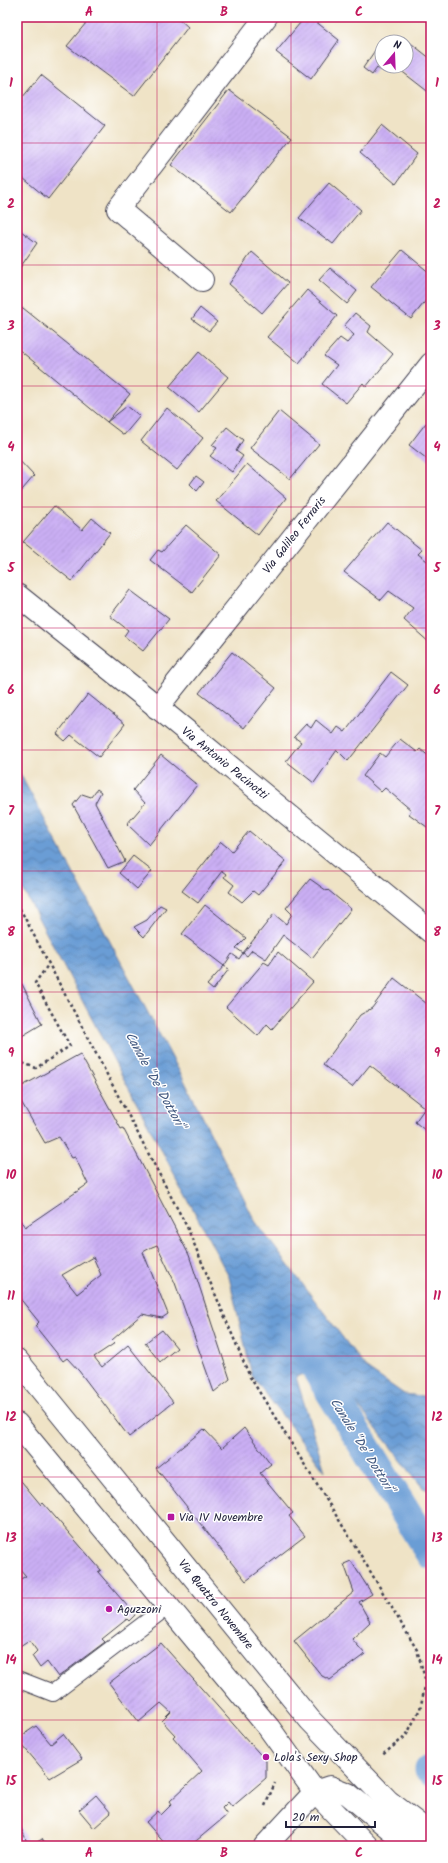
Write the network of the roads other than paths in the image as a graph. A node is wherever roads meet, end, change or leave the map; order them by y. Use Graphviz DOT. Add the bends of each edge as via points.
graph roads {
  1 [pos="266,17"];
  2 [pos="202,280"];
  3 [pos="431,364"];
  4 [pos="17,595"];
  5 [pos="157,708"];
  6 [pos="431,932"];
  7 [pos="17,1360"];
  8 [pos="17,1424"];
  9 [pos="168,1606"];
  10 [pos="17,1679"];
  11 [pos="316,1792"];
  12 [pos="431,1834"];
  13 [pos="265,1846"];
  14 [pos="366,1846"];
  15 [pos="416,1846"];
  1 -- 2 [label="street" via="118,209"];
  3 -- 5 [label="street, Via Galileo Ferraris"];
  4 -- 5 [label="street, Via Antonio Pacinotti"];
  5 -- 6 [label="street, Via Antonio Pacinotti"];
  7 -- 12 [label="street, Via Quattro Novembre" via="310,1720 388,1801"];
  8 -- 9 [label="street"];
  9 -- 10 [label="lane" via="54,1693"];
  9 -- 11 [label="street" via="278,1739"];
  11 -- 13 [label="street"];
  11 -- 14 [label="street"];
  11 -- 15 [label="street" via="330,1787 348,1794 395,1833"];
}
